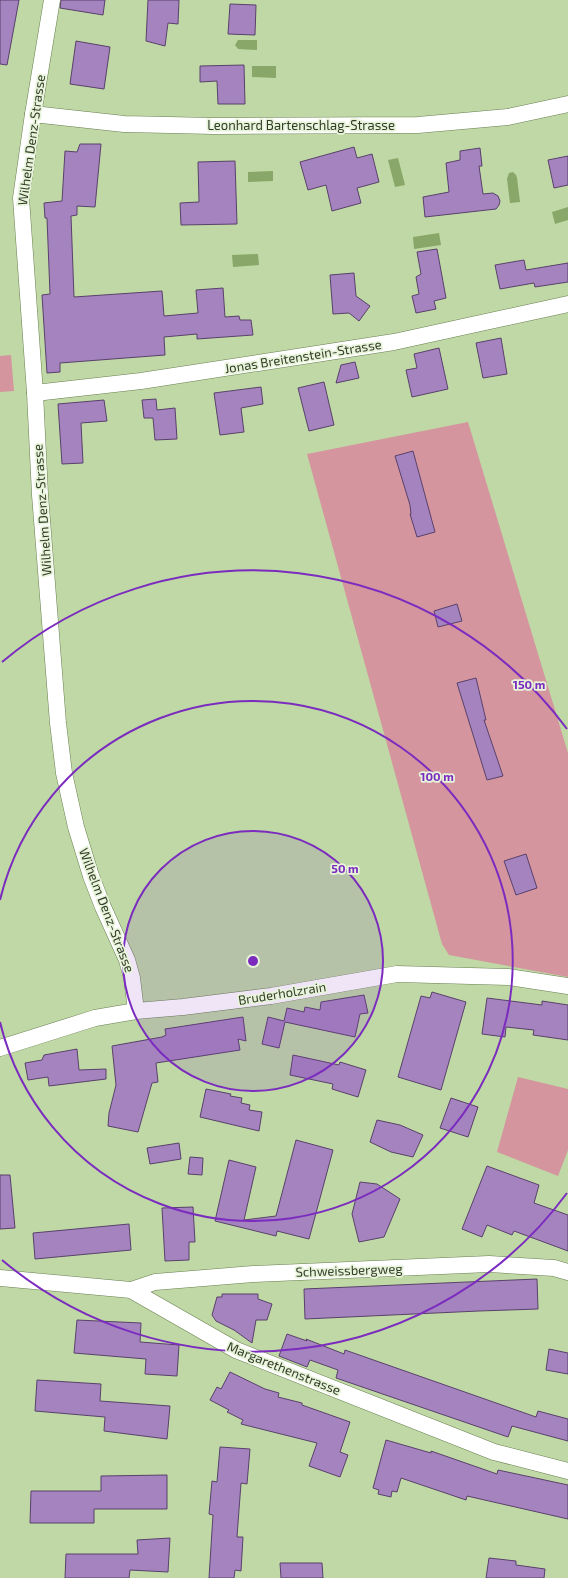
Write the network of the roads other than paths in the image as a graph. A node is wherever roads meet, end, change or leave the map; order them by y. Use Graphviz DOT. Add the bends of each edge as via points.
graph roads {
  1 [pos="52,0"];
  2 [pos="568,104"];
  3 [pos="33,114"];
  4 [pos="568,304"];
  5 [pos="35,393"];
  6 [pos="568,986"];
  7 [pos="136,1011"];
  8 [pos="0,1048"];
  9 [pos="568,1272"];
  10 [pos="0,1278"];
  11 [pos="131,1290"];
  12 [pos="568,1471"];
  1 -- 3 [label="street, Wilhelm Denz-Strasse"];
  2 -- 3 [label="street, Leonhard Bartenschlag-Strasse" via="508,117 418,125 124,124"];
  3 -- 5 [label="street, Wilhelm Denz-Strasse" via="21,198"];
  4 -- 5 [label="street, Jonas Breitenstein-Strasse" via="394,342 141,381"];
  5 -- 7 [label="street, Wilhelm Denz-Strasse" via="40,495 64,773 76,827 91,876 127,960"];
  6 -- 7 [label="street, Bruderholzrain" via="508,977 397,974 271,996 183,1008"];
  7 -- 8 [label="street, Bruderholzrain" via="95,1018"];
  9 -- 11 [label="street, Schweissbergweg" via="554,1268 489,1264 258,1274 155,1282"];
  10 -- 11 [label="street, Margarethenstrasse"];
  11 -- 12 [label="street, Margarethenstrasse" via="236,1350 494,1452"];
}
